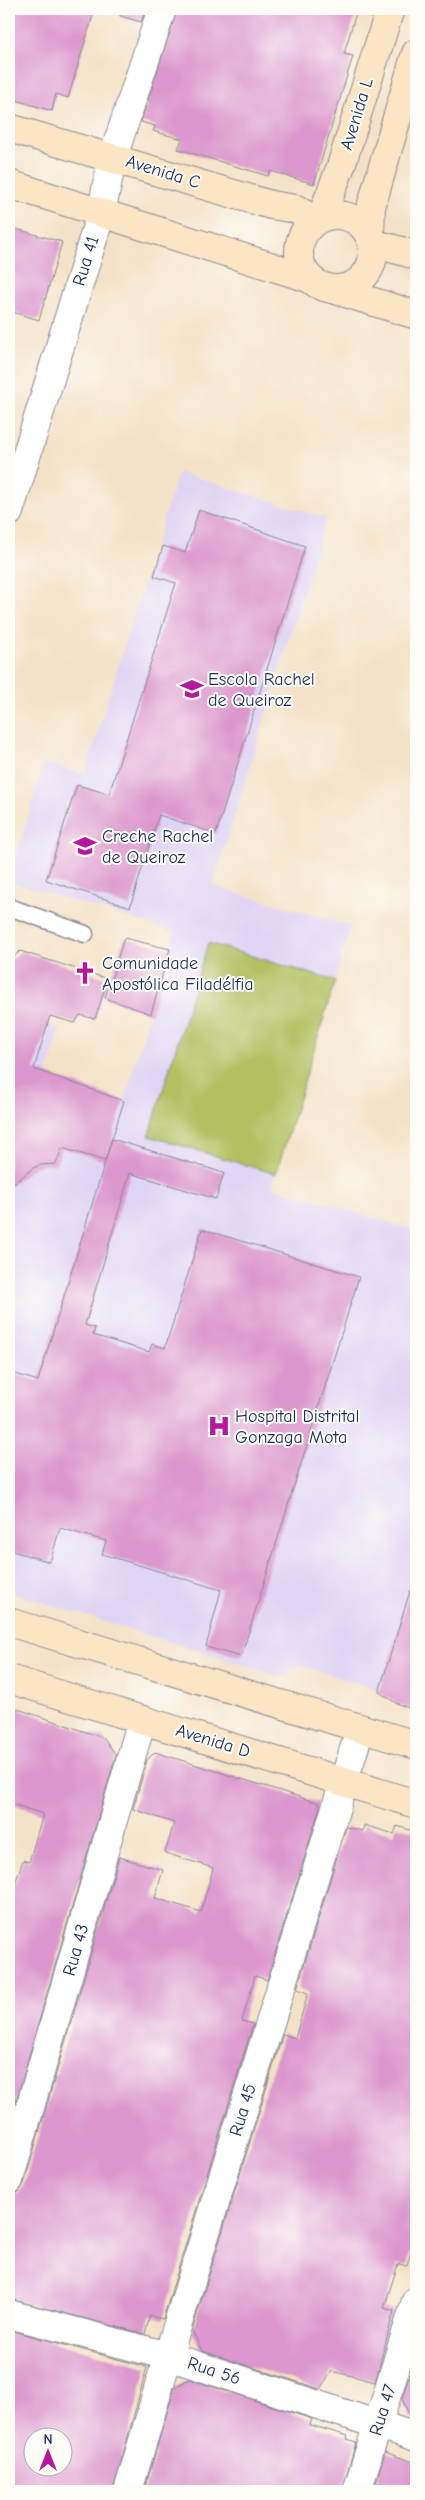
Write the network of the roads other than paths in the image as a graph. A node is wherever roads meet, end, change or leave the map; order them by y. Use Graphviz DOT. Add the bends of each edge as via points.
graph roads {
  1 [pos="162,9"];
  2 [pos="390,9"];
  3 [pos="416,54"];
  4 [pos="9,128"];
  5 [pos="113,157"];
  6 [pos="9,184"];
  7 [pos="100,213"];
  8 [pos="318,219"];
  9 [pos="371,240"];
  10 [pos="416,255"];
  11 [pos="320,284"];
  12 [pos="416,315"];
  13 [pos="9,512"];
  14 [pos="9,907"];
  15 [pos="85,934"];
  16 [pos="9,1622"];
  17 [pos="9,1679"];
  18 [pos="142,1720"];
  19 [pos="360,1729"];
  20 [pos="416,1745"];
  21 [pos="344,1781"];
  22 [pos="416,1804"];
  23 [pos="9,2180"];
  24 [pos="416,2301"];
  25 [pos="9,2314"];
  26 [pos="168,2356"];
  27 [pos="379,2426"];
  28 [pos="416,2437"];
  29 [pos="128,2491"];
  30 [pos="358,2491"];
  1 -- 5 [label="street, Rua 41"];
  2 -- 8 [label="street, Avenida L" via="341,166"];
  3 -- 9 [label="street" via="371,207"];
  4 -- 5 [label="street, Avenida C"];
  5 -- 7 [label="street, Rua 41"];
  5 -- 8 [label="street, Avenida C" via="271,205 296,209"];
  6 -- 7 [label="street"];
  7 -- 11 [label="street"];
  7 -- 13 [label="street, Rua 41"];
  8 -- 9 [label="street" via="333,214 355,220"];
  8 -- 11 [label="street" via="305,230 298,254 301,267"];
  9 -- 10 [label="street"];
  9 -- 11 [label="street" via="373,256 364,277 344,288"];
  11 -- 12 [label="street"];
  14 -- 15 [label="lane"];
  16 -- 19 [label="street"];
  17 -- 18 [label="street, Avenida D"];
  18 -- 21 [label="street, Avenida D"];
  18 -- 23 [label="street, Rua 43"];
  19 -- 20 [label="street"];
  19 -- 21 [label="street, Rua 45"];
  21 -- 22 [label="street, Avenida D"];
  21 -- 26 [label="street, Rua 45"];
  24 -- 27 [label="street, Rua 47"];
  25 -- 26 [label="street, Rua 56"];
  26 -- 27 [label="street, Rua 56"];
  26 -- 29 [label="street, Rua 45"];
  27 -- 28 [label="street, Rua 56"];
  27 -- 30 [label="street, Rua 47"];
}
